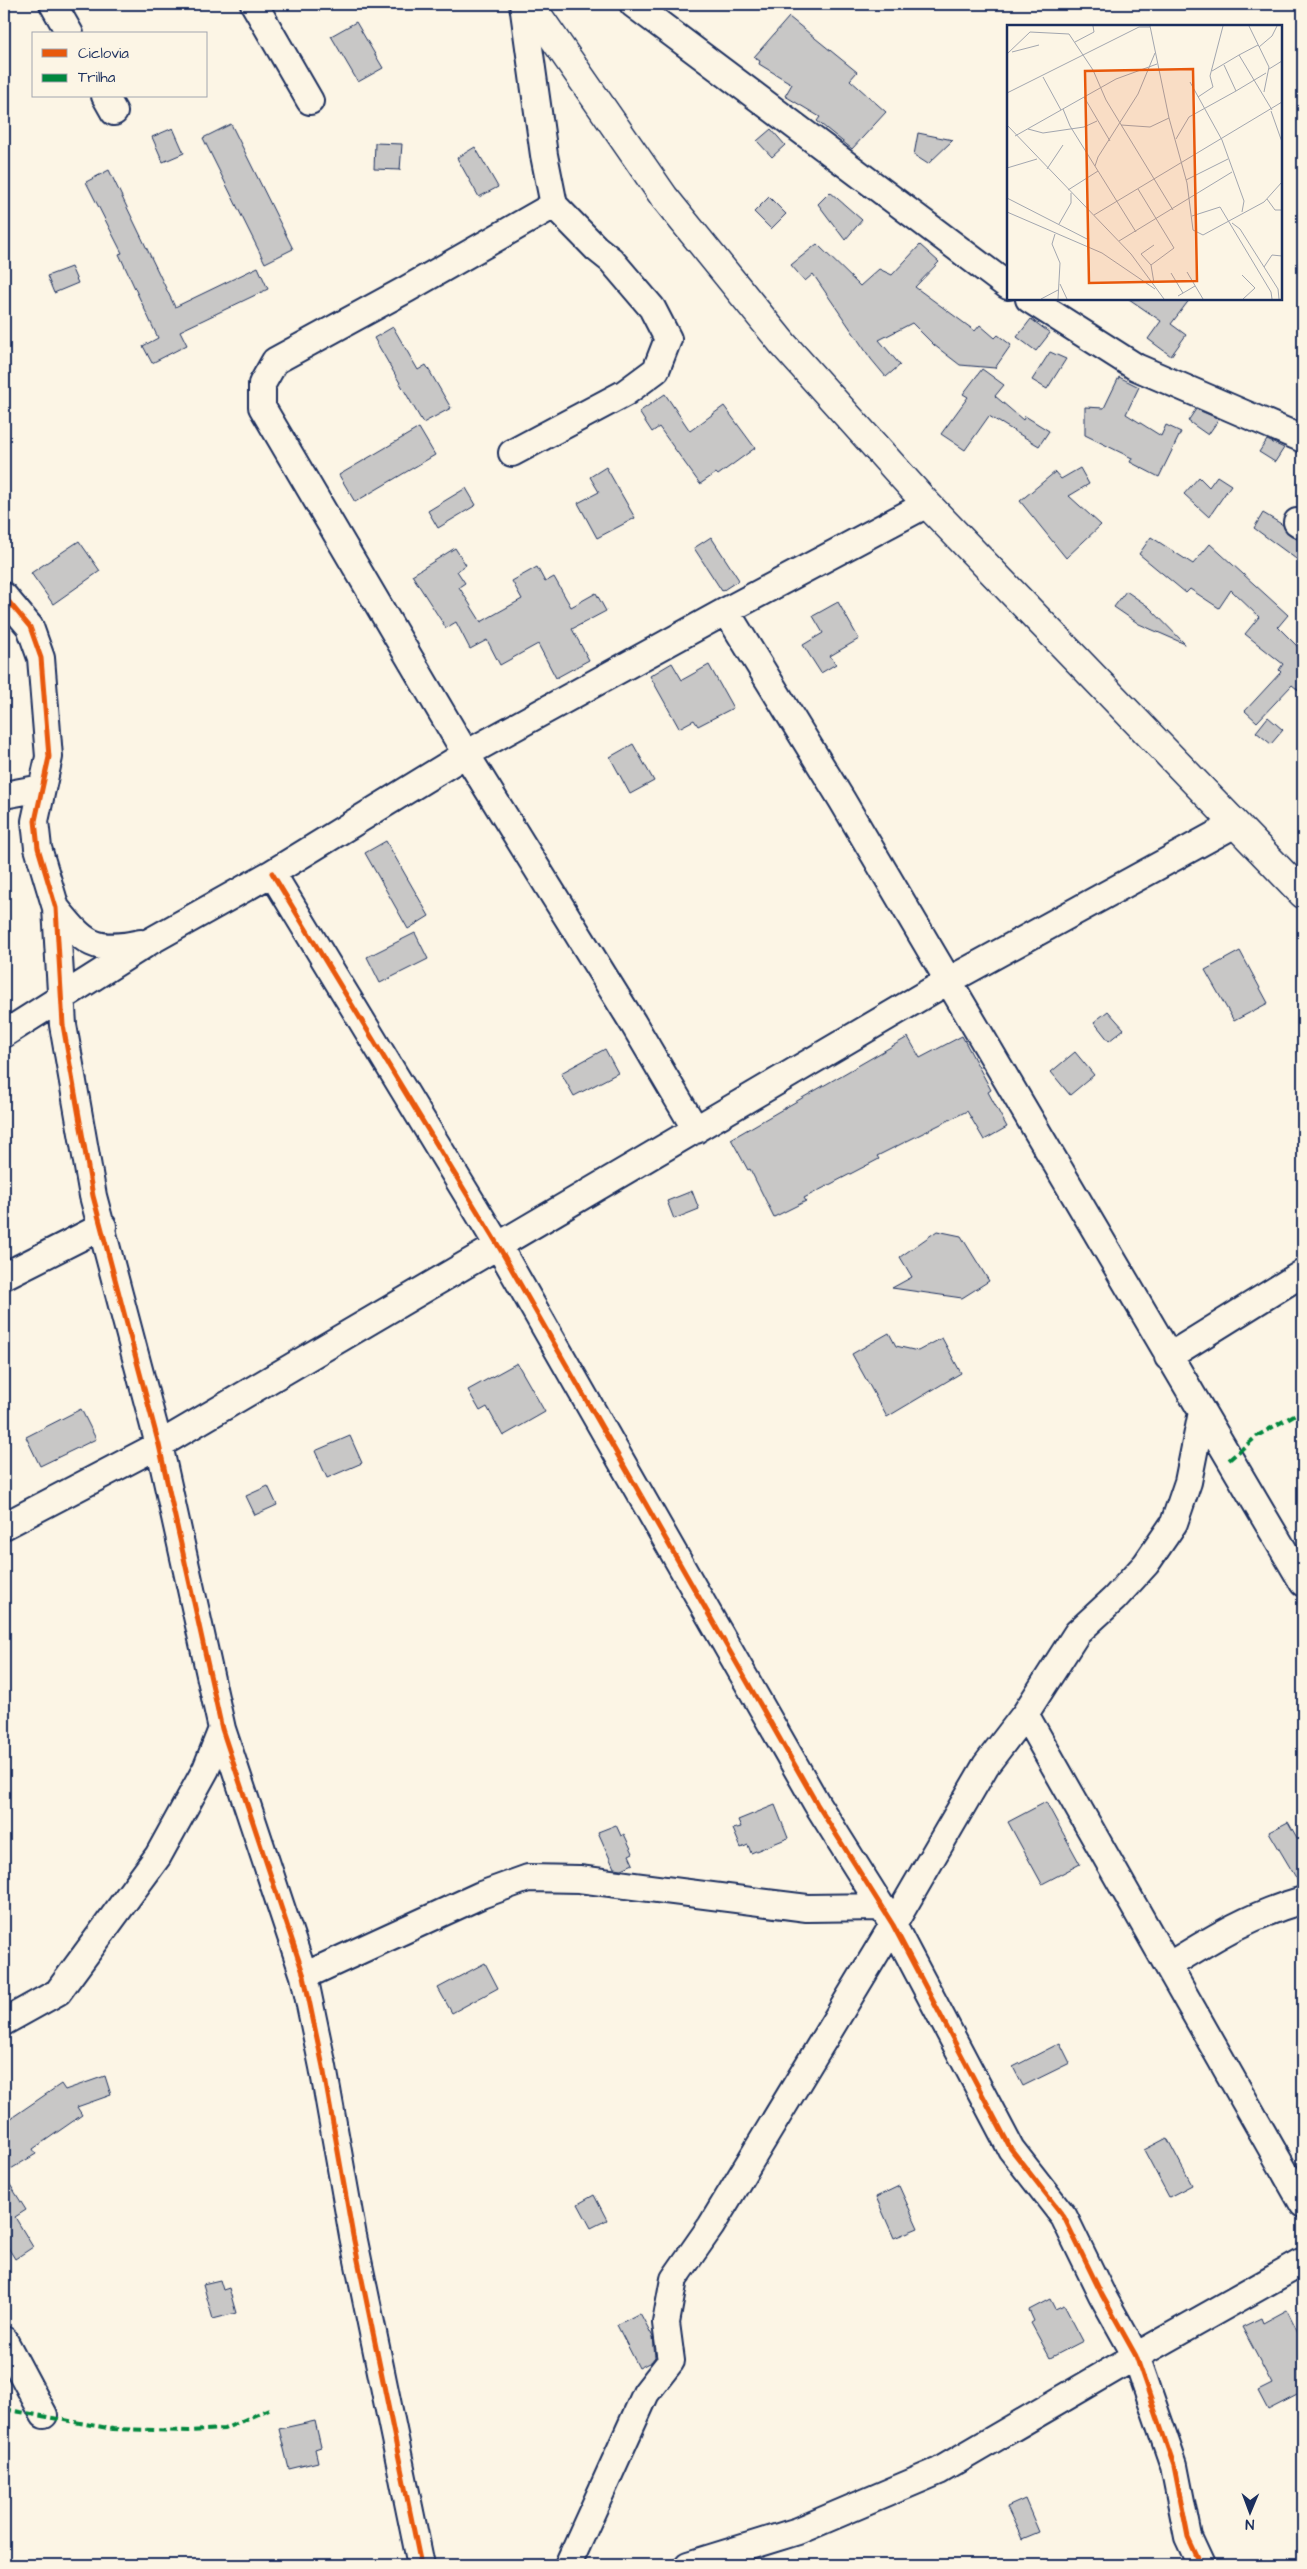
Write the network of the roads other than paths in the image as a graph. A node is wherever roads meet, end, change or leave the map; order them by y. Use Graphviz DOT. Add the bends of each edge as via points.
graph roads {
  1 [pos="52,4"];
  2 [pos="254,4"];
  3 [pos="523,4"];
  4 [pos="530,4"];
  5 [pos="633,4"];
  6 [pos="69,32"];
  7 [pos="310,101"];
  8 [pos="554,205"];
  9 [pos="1007,285"];
  10 [pos="1031,300"];
  11 [pos="1303,439"];
  12 [pos="512,453"];
  13 [pos="928,504"];
  14 [pos="4,596"];
  15 [pos="726,611"];
  16 [pos="466,754"];
  17 [pos="42,788"];
  18 [pos="4,795"];
  19 [pos="1235,824"];
  20 [pos="272,873"];
  21 [pos="1303,894"];
  22 [pos="56,908"];
  23 [pos="149,942"];
  24 [pos="948,982"];
  25 [pos="61,999"];
  26 [pos="4,1034"];
  27 [pos="696,1130"];
  28 [pos="103,1226"];
  29 [pos="499,1247"];
  30 [pos="1303,1273"];
  31 [pos="4,1276"];
  32 [pos="1168,1357"];
  33 [pos="1202,1412"];
  34 [pos="160,1445"];
  35 [pos="4,1526"];
  36 [pos="1303,1583"];
  37 [pos="1025,1714"];
  38 [pos="222,1730"];
  39 [pos="1303,1900"];
  40 [pos="888,1916"];
  41 [pos="1168,1966"];
  42 [pos="304,1976"];
  43 [pos="4,2022"];
  44 [pos="1303,2204"];
  45 [pos="1303,2262"];
  46 [pos="4,2340"];
  47 [pos="1136,2356"];
  48 [pos="44,2415"];
  49 [pos="421,2565"];
  50 [pos="568,2565"];
  51 [pos="688,2565"];
  52 [pos="1201,2565"];
  1 -- 6 [label="street"];
  2 -- 7 [label="street"];
  3 -- 8 [label="street"];
  4 -- 13 [label="main road" via="664,197 783,344"];
  5 -- 9 [label="street"];
  8 -- 12 [label="street" via="611,260 652,308 668,339 656,370 632,388"];
  8 -- 16 [label="street" via="275,361 262,384 262,407"];
  10 -- 11 [label="street" via="1136,367"];
  13 -- 15 [label="street"];
  13 -- 19 [label="main road"];
  14 -- 17 [label="street" via="30,627 41,658 49,757"];
  15 -- 16 [label="street"];
  15 -- 24 [label="street"];
  16 -- 20 [label="street"];
  16 -- 27 [label="street"];
  17 -- 18 [label="street"];
  17 -- 22 [label="street" via="35,822 38,848"];
  19 -- 21 [label="main road"];
  19 -- 24 [label="street"];
  20 -- 23 [label="street"];
  20 -- 29 [label="street"];
  22 -- 23 [label="street" via="92,945 118,948"];
  22 -- 25 [label="street"];
  23 -- 25 [label="street"];
  24 -- 27 [label="street"];
  24 -- 32 [label="street"];
  25 -- 26 [label="street"];
  25 -- 28 [label="street" via="93,1196"];
  27 -- 29 [label="street"];
  28 -- 31 [label="street"];
  28 -- 34 [label="street"];
  29 -- 34 [label="street"];
  29 -- 40 [label="street" via="817,1804"];
  30 -- 32 [label="street"];
  32 -- 33 [label="street"];
  33 -- 36 [label="street"];
  33 -- 37 [label="street" via="1188,1482 1174,1523 1146,1564 1077,1633"];
  34 -- 35 [label="street"];
  34 -- 38 [label="street"];
  37 -- 40 [label="street" via="986,1765"];
  37 -- 41 [label="street"];
  38 -- 42 [label="street"];
  38 -- 43 [label="street" via="206,1769 158,1856 58,1992"];
  39 -- 41 [label="street" via="1267,1910"];
  40 -- 42 [label="street" via="580,1879 528,1878 481,1895"];
  40 -- 47 [label="street" via="1011,2149 1064,2217"];
  40 -- 50 [label="street" via="711,2226 674,2279 666,2323 671,2361 646,2392"];
  41 -- 44 [label="street"];
  42 -- 49 [label="street" via="353,2236"];
  45 -- 47 [label="street"];
  46 -- 48 [label="street"];
  47 -- 51 [label="street" via="939,2471 798,2531"];
  47 -- 52 [label="street" via="1174,2466 1188,2537"];
}
